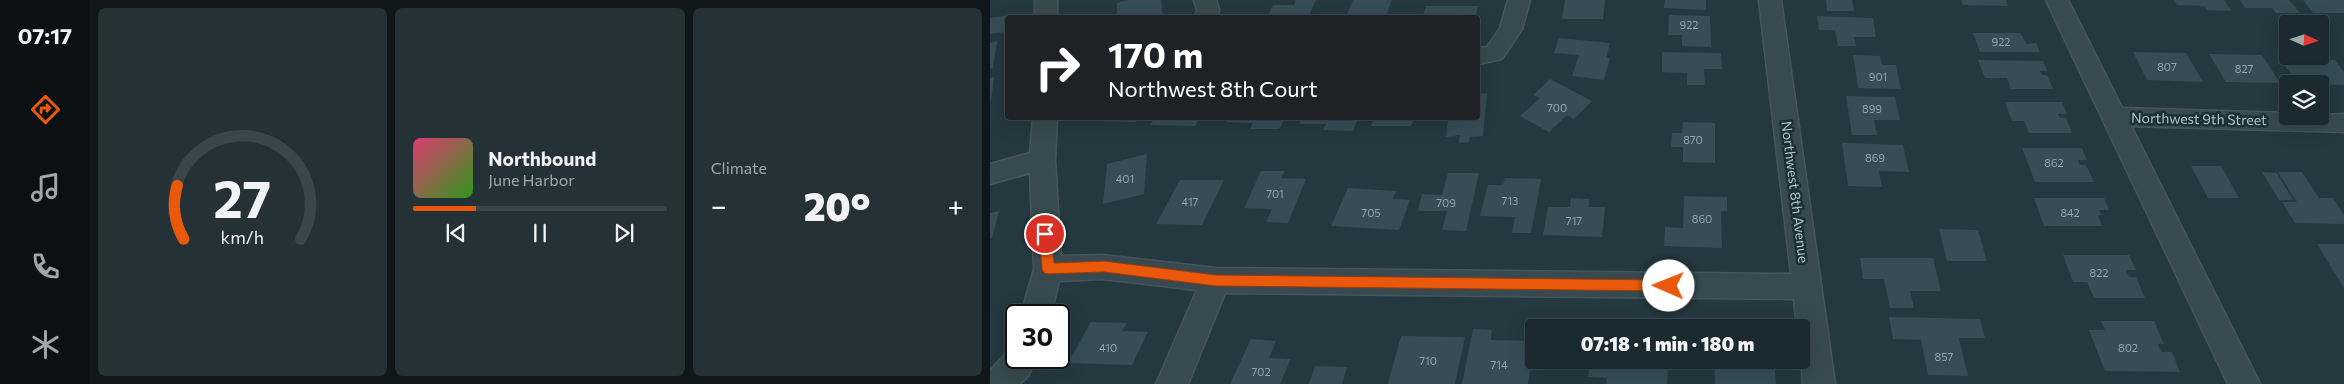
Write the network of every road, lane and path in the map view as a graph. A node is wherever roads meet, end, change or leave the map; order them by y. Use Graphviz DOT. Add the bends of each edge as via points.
graph roads {
  1 [pos="1046,0"];
  2 [pos="1205,0"];
  3 [pos="1519,0"];
  4 [pos="1770,0"];
  5 [pos="2057,0"];
  6 [pos="1046,15"];
  7 [pos="1207,15"];
  8 [pos="1485,55"];
  9 [pos="2113,117"];
  10 [pos="1045,120"];
  11 [pos="2336,122"];
  12 [pos="2344,143"];
  13 [pos="1042,160"];
  14 [pos="990,174"];
  15 [pos="1048,269"];
  16 [pos="1216,280"];
  17 [pos="1807,287"];
  18 [pos="1039,304"];
  19 [pos="1014,369"];
  20 [pos="999,384"];
  21 [pos="1172,384"];
  22 [pos="1819,384"];
  23 [pos="2244,384"];
  1 -- 6 [label="street"];
  2 -- 7 [label="street"];
  3 -- 8 [label="street" via="1511,29"];
  4 -- 17 [label="street, Northwest 8th Avenue"];
  5 -- 9 [label="street"];
  9 -- 11 [label="street, Northwest 9th Street"];
  9 -- 23 [label="street"];
  10 -- 13 [label="street"];
  11 -- 12 [label="street"];
  13 -- 14 [label="street"];
  13 -- 15 [label="street"];
  15 -- 16 [label="street" via="1104,267"];
  15 -- 18 [label="street"];
  16 -- 17 [label="street"];
  16 -- 21 [label="street"];
  17 -- 22 [label="street, Northwest 8th Avenue"];
  19 -- 20 [label="street"];
}
